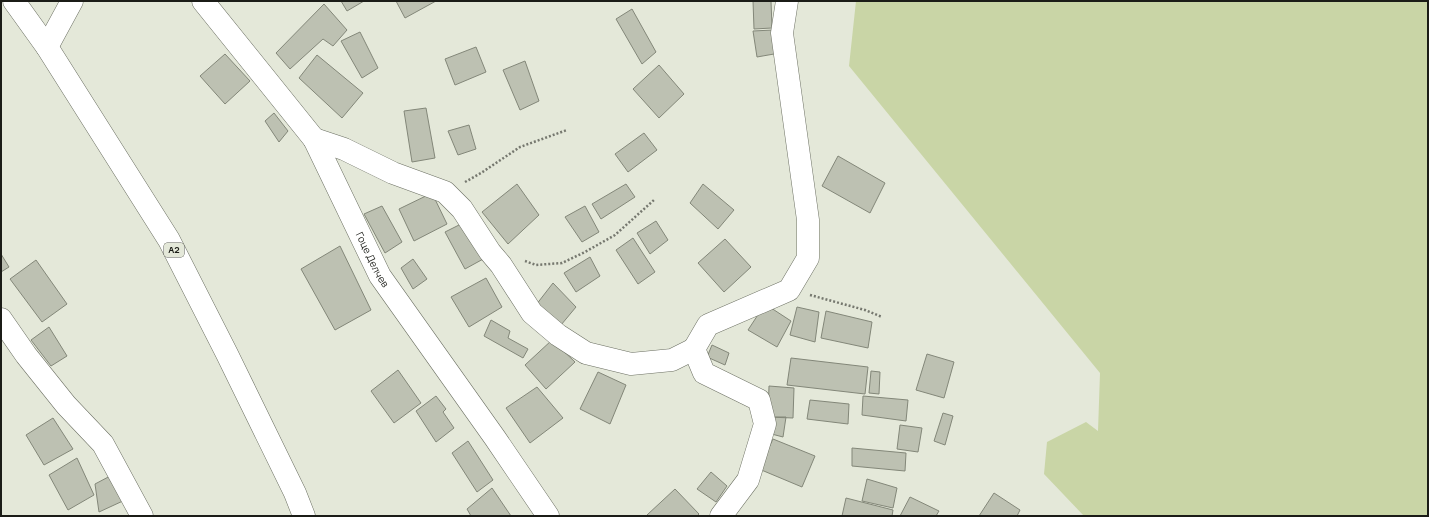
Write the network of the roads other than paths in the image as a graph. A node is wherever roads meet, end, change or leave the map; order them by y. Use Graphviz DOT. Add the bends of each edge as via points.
graph roads {
  1 [pos="14,1"];
  2 [pos="72,1"];
  3 [pos="203,1"];
  4 [pos="787,1"];
  5 [pos="47,47"];
  6 [pos="314,139"];
  7 [pos="1,318"];
  8 [pos="694,348"];
  9 [pos="142,516"];
  10 [pos="304,516"];
  11 [pos="548,516"];
  12 [pos="720,516"];
  1 -- 5 [label="street, A2"];
  2 -- 5 [label="street"];
  3 -- 6 [label="street, Гоце Делчев"];
  4 -- 8 [label="street" via="782,33 808,220 808,258 789,290 708,325"];
  5 -- 10 [label="street, A2" via="169,240 295,493"];
  6 -- 8 [label="street" via="344,149 393,174 445,192 462,209 532,313 558,336 586,353 631,364 672,360"];
  6 -- 11 [label="street, Гоце Делчев" via="380,276"];
  7 -- 9 [label="street" via="26,355 66,405 103,444"];
  8 -- 12 [label="street" via="704,373 759,400 765,424 748,480"];
}
